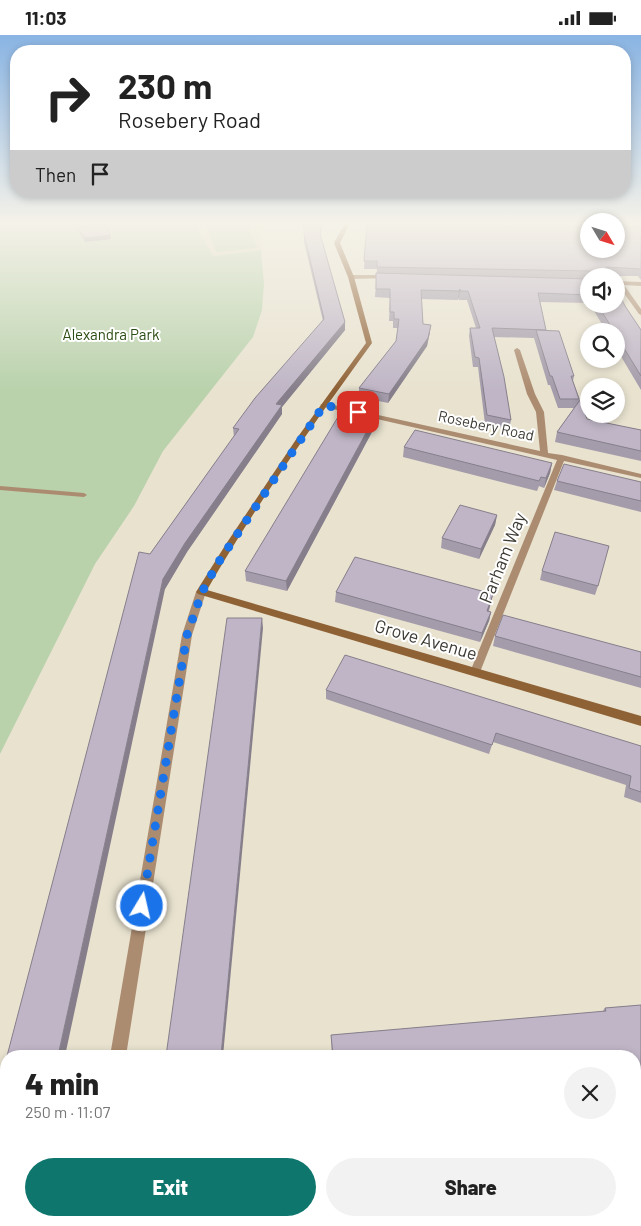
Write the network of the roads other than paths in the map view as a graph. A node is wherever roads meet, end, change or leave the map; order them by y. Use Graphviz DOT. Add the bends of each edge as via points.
graph roads {
  1 [pos="351,279"];
  2 [pos="625,283"];
  3 [pos="641,284"];
  4 [pos="625,292"];
  5 [pos="641,313"];
  6 [pos="517,351"];
  7 [pos="324,405"];
  8 [pos="544,453"];
  9 [pos="562,457"];
  10 [pos="641,476"];
  11 [pos="0,488"];
  12 [pos="84,495"];
  13 [pos="202,592"];
  14 [pos="475,672"];
  15 [pos="641,721"];
  16 [pos="119,1050"];
  1 -- 7 [label="street" via="369,343"];
  2 -- 3 [label="street"];
  4 -- 5 [label="street"];
  6 -- 8 [label="street" via="540,412"];
  7 -- 8 [label="street, Rosebery Road"];
  7 -- 13 [label="street" via="232,541"];
  8 -- 9 [label="street, Rosebery Road"];
  9 -- 10 [label="street, Rosebery Road"];
  9 -- 14 [label="street, Parham Way"];
  11 -- 12 [label="lane"];
  13 -- 14 [label="street, Grove Avenue"];
  13 -- 16 [label="street" via="187,635"];
  14 -- 15 [label="street, Grove Avenue"];
}
